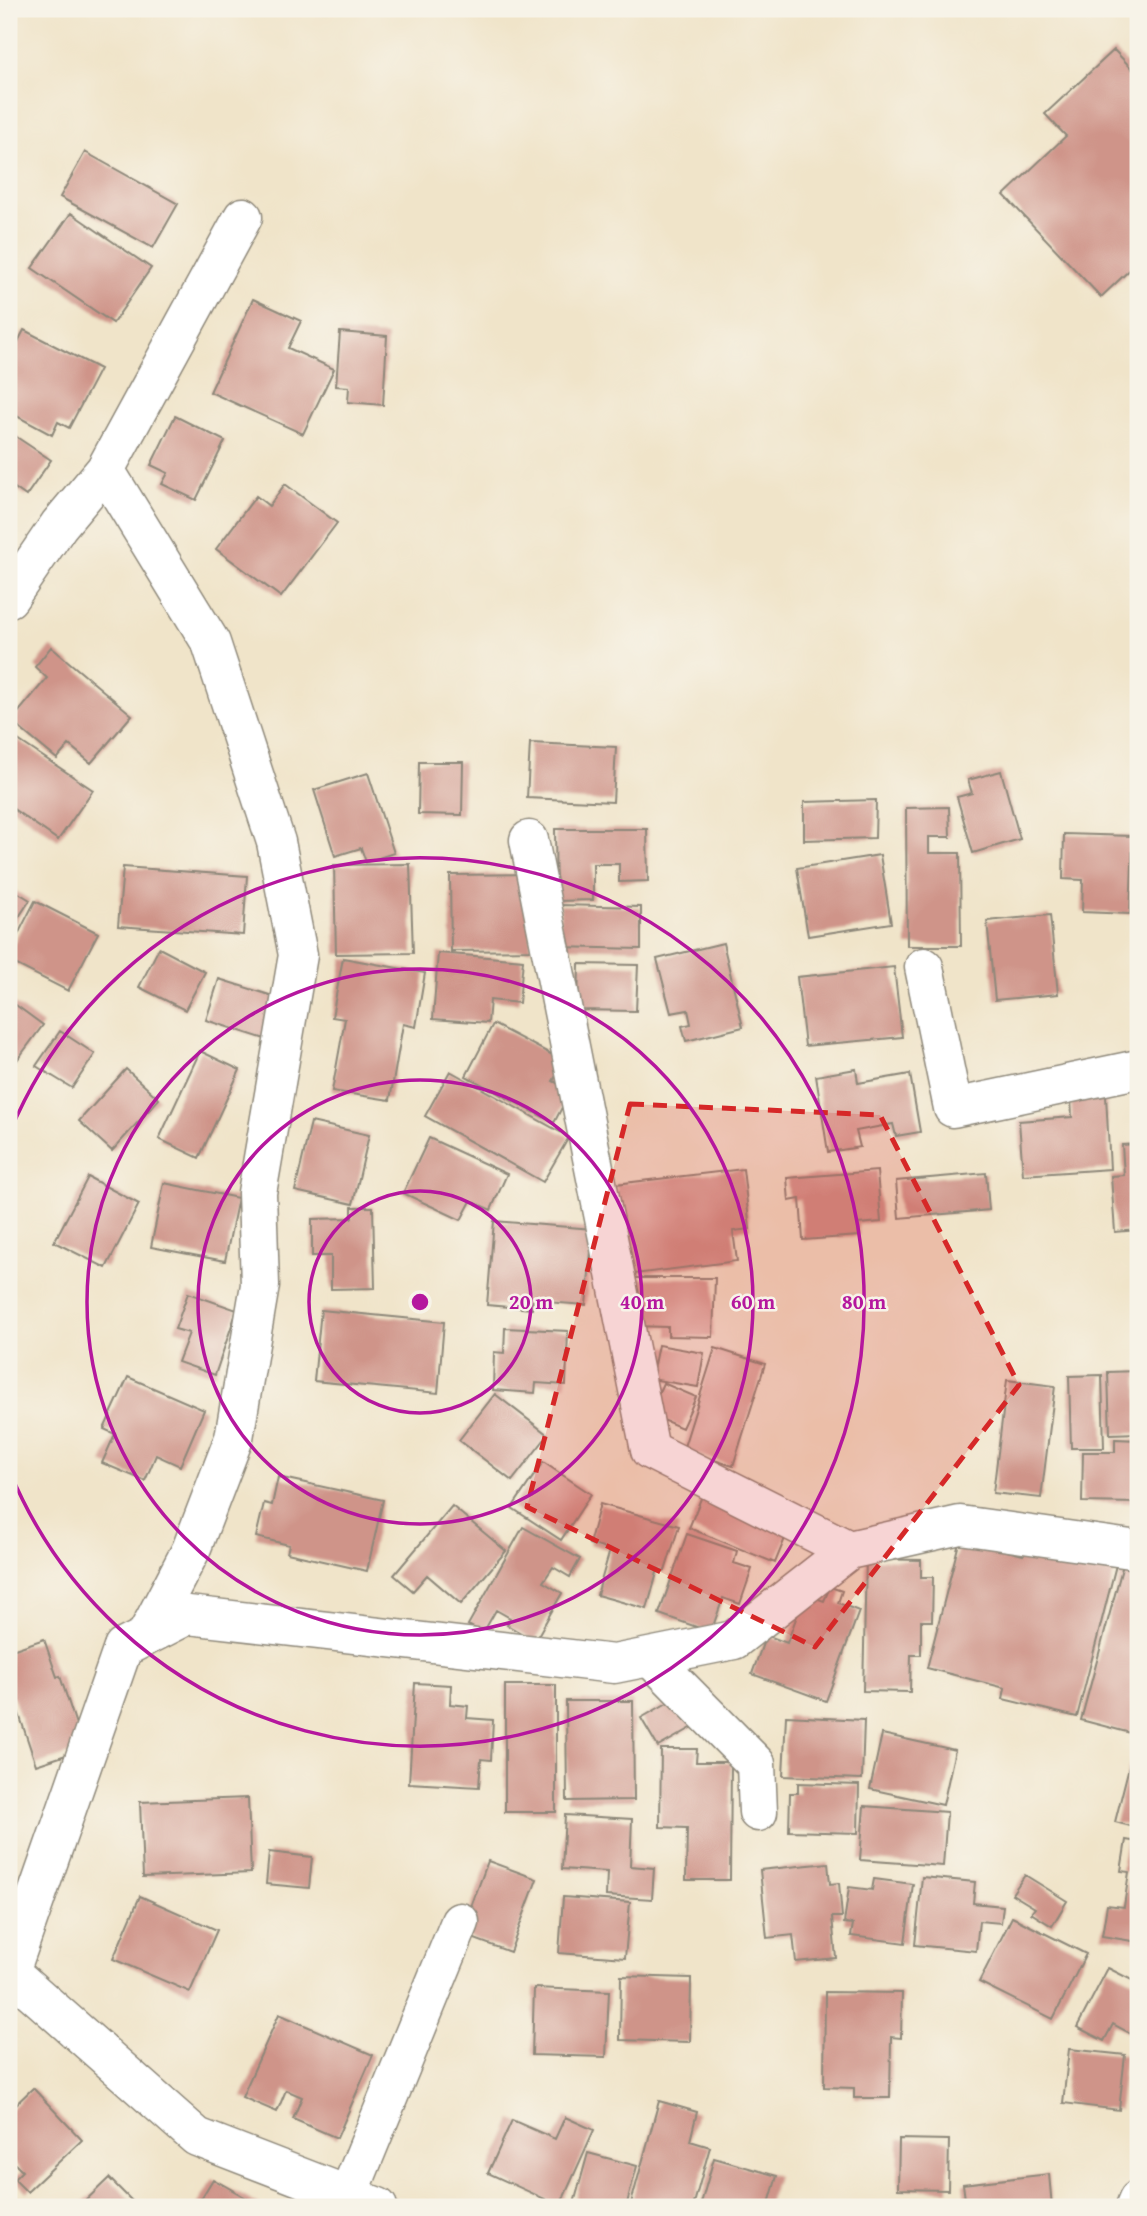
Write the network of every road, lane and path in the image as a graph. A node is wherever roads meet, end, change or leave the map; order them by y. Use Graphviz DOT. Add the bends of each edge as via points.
graph roads {
  1 [pos="243,217"];
  2 [pos="105,470"];
  3 [pos="9,598"];
  4 [pos="529,840"];
  5 [pos="924,967"];
  6 [pos="1138,1069"];
  7 [pos="849,1550"];
  8 [pos="1138,1550"];
  9 [pos="146,1636"];
  10 [pos="650,1657"];
  11 [pos="758,1812"];
  12 [pos="460,1922"];
  13 [pos="9,1971"];
  14 [pos="1138,2200"];
  15 [pos="363,2202"];
  16 [pos="1135,2207"];
  1 -- 2 [label="street"];
  2 -- 3 [label="street" via="59,525"];
  2 -- 9 [label="street" via="211,643 276,842 298,955 257,1192 260,1284 234,1438 191,1550"];
  4 -- 7 [label="street" via="650,1450"];
  5 -- 6 [label="street" via="953,1108"];
  7 -- 8 [label="street" via="960,1525"];
  7 -- 10 [label="street" via="734,1640"];
  9 -- 10 [label="street" via="188,1615 614,1664"];
  9 -- 13 [label="street" via="123,1648"];
  10 -- 11 [label="street" via="756,1764"];
  12 -- 15 [label="street"];
  13 -- 15 [label="street" via="197,2137"];
  14 -- 16 [label="street"];
}
